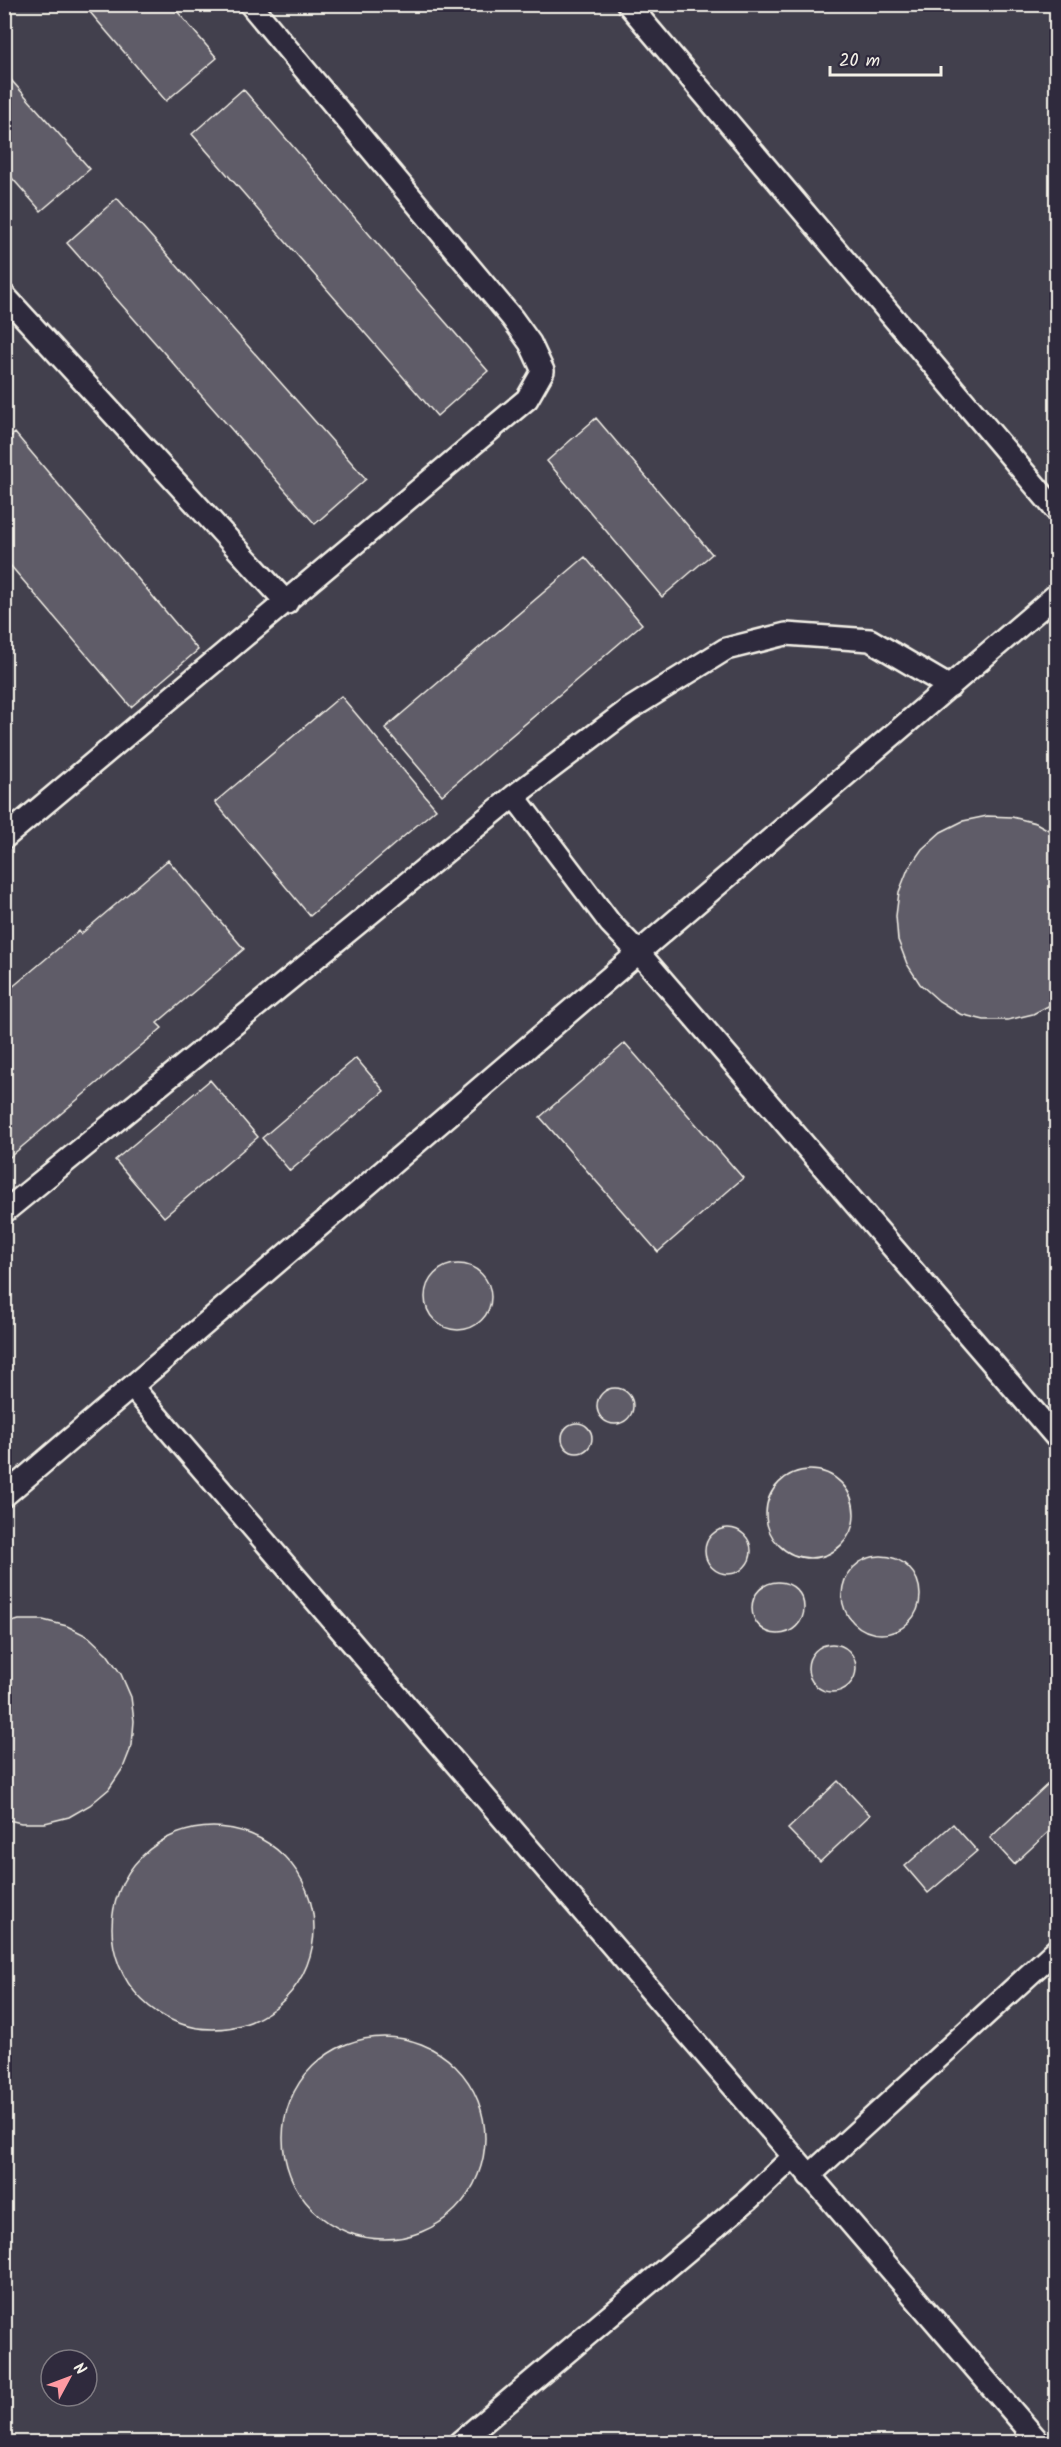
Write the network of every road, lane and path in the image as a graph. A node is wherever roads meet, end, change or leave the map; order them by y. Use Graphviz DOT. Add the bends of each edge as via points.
graph roads {
  1 [pos="250,4"];
  2 [pos="628,4"];
  3 [pos="4,295"];
  4 [pos="1056,510"];
  5 [pos="1056,595"];
  6 [pos="287,603"];
  7 [pos="950,687"];
  8 [pos="514,796"];
  9 [pos="4,838"];
  10 [pos="639,953"];
  11 [pos="4,1212"];
  12 [pos="132,1387"];
  13 [pos="1056,1437"];
  14 [pos="4,1496"];
  15 [pos="1056,1950"];
  16 [pos="794,2157"];
  17 [pos="809,2176"];
  18 [pos="460,2442"];
  19 [pos="1039,2442"];
  1 -- 6 [label="lane" via="512,318 543,371 527,399"];
  2 -- 4 [label="lane"];
  3 -- 6 [label="lane"];
  5 -- 7 [label="lane"];
  6 -- 9 [label="lane"];
  7 -- 8 [label="lane" via="870,640 786,634 726,649 628,710"];
  7 -- 10 [label="lane"];
  8 -- 10 [label="lane" via="610,923"];
  8 -- 11 [label="lane"];
  10 -- 12 [label="lane"];
  10 -- 13 [label="lane"];
  12 -- 14 [label="lane"];
  12 -- 16 [label="lane"];
  15 -- 17 [label="lane"];
  16 -- 17 [label="lane"];
  16 -- 18 [label="lane"];
  17 -- 19 [label="lane"];
}
